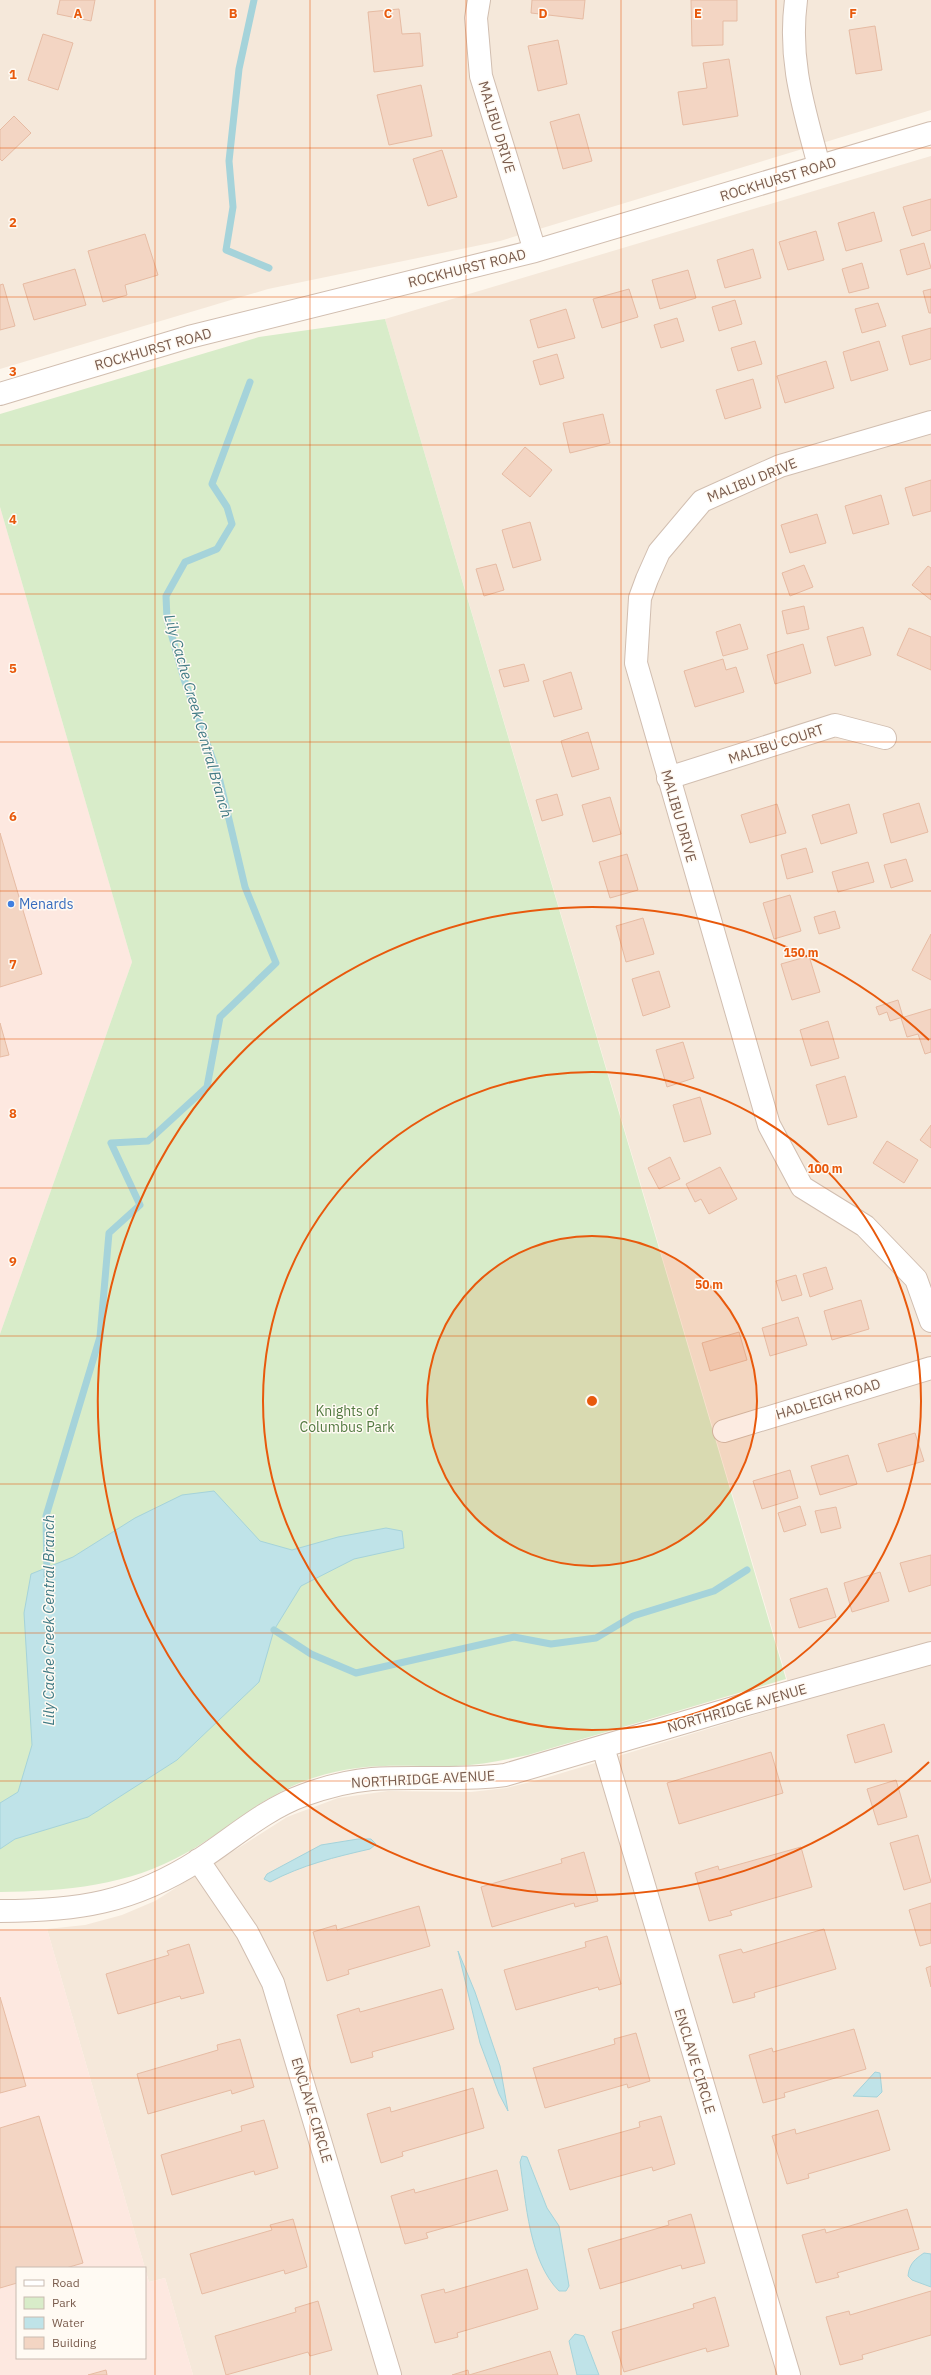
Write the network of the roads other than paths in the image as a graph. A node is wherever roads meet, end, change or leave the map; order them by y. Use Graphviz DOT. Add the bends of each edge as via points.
graph roads {
  1 [pos="479,0"];
  2 [pos="796,0"];
  3 [pos="931,133"];
  4 [pos="819,166"];
  5 [pos="535,251"];
  6 [pos="0,394"];
  7 [pos="931,422"];
  8 [pos="885,738"];
  9 [pos="668,778"];
  10 [pos="931,1321"];
  11 [pos="931,1368"];
  12 [pos="724,1431"];
  13 [pos="930,1655"];
  14 [pos="603,1748"];
  15 [pos="198,1860"];
  16 [pos="0,1910"];
  17 [pos="390,2375"];
  18 [pos="789,2375"];
  1 -- 5 [label="street, MALIBU DRIVE" via="476,18 481,76"];
  2 -- 4 [label="street" via="794,64"];
  3 -- 4 [label="street, ROCKHURST ROAD"];
  4 -- 5 [label="street, ROCKHURST ROAD"];
  5 -- 6 [label="street, ROCKHURST ROAD" via="189,337"];
  7 -- 9 [label="street, MALIBU DRIVE" via="780,466 702,501 658,552 640,598 636,663"];
  8 -- 9 [label="street, MALIBU COURT" via="835,725"];
  9 -- 10 [label="street, MALIBU DRIVE" via="769,1125 802,1187 865,1226 916,1279"];
  11 -- 12 [label="street, HADLEIGH ROAD"];
  13 -- 14 [label="street, NORTHRIDGE AVENUE" via="746,1704"];
  14 -- 15 [label="street, NORTHRIDGE AVENUE" via="505,1775 466,1779 372,1779 326,1788 278,1807"];
  14 -- 18 [label="street, ENCLAVE CIRCLE"];
  15 -- 16 [label="street, NORTHRIDGE AVENUE" via="164,1880 107,1902 48,1910"];
  15 -- 17 [label="street, ENCLAVE CIRCLE" via="247,1932 273,1983"];
}
